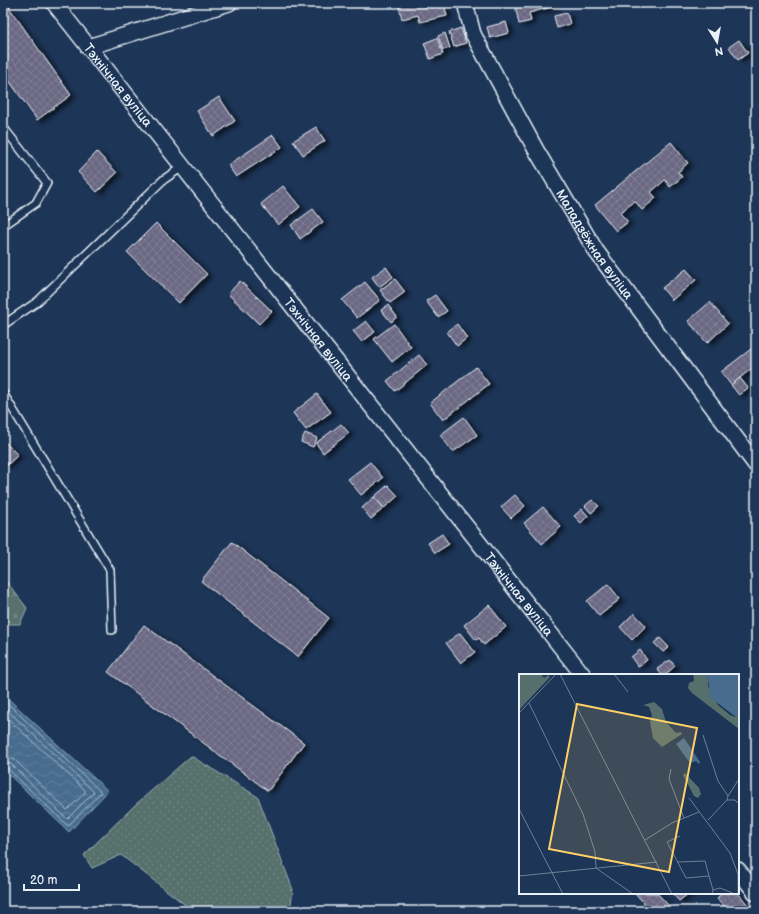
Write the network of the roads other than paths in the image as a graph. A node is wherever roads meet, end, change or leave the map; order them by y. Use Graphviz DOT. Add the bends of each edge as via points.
graph roads {
  1 [pos="54,3"];
  2 [pos="229,3"];
  3 [pos="465,3"];
  4 [pos="88,47"];
  5 [pos="3,127"];
  6 [pos="182,167"];
  7 [pos="3,226"];
  8 [pos="3,325"];
  9 [pos="3,393"];
  10 [pos="756,465"];
  11 [pos="112,630"];
  12 [pos="583,674"];
  13 [pos="739,871"];
  14 [pos="756,893"];
  1 -- 4 [label="street, Тэхнічная вуліца"];
  2 -- 4 [label="street"];
  3 -- 10 [label="street, Маладзёжная вуліца" via="473,34 536,150 596,251"];
  4 -- 6 [label="street, Тэхнічная вуліца"];
  5 -- 7 [label="lane" via="47,183 36,203"];
  6 -- 8 [label="lane" via="163,180 37,302"];
  6 -- 12 [label="street, Тэхнічная вуліца"];
  9 -- 11 [label="lane" via="110,570"];
  13 -- 14 [label="street"];
}
